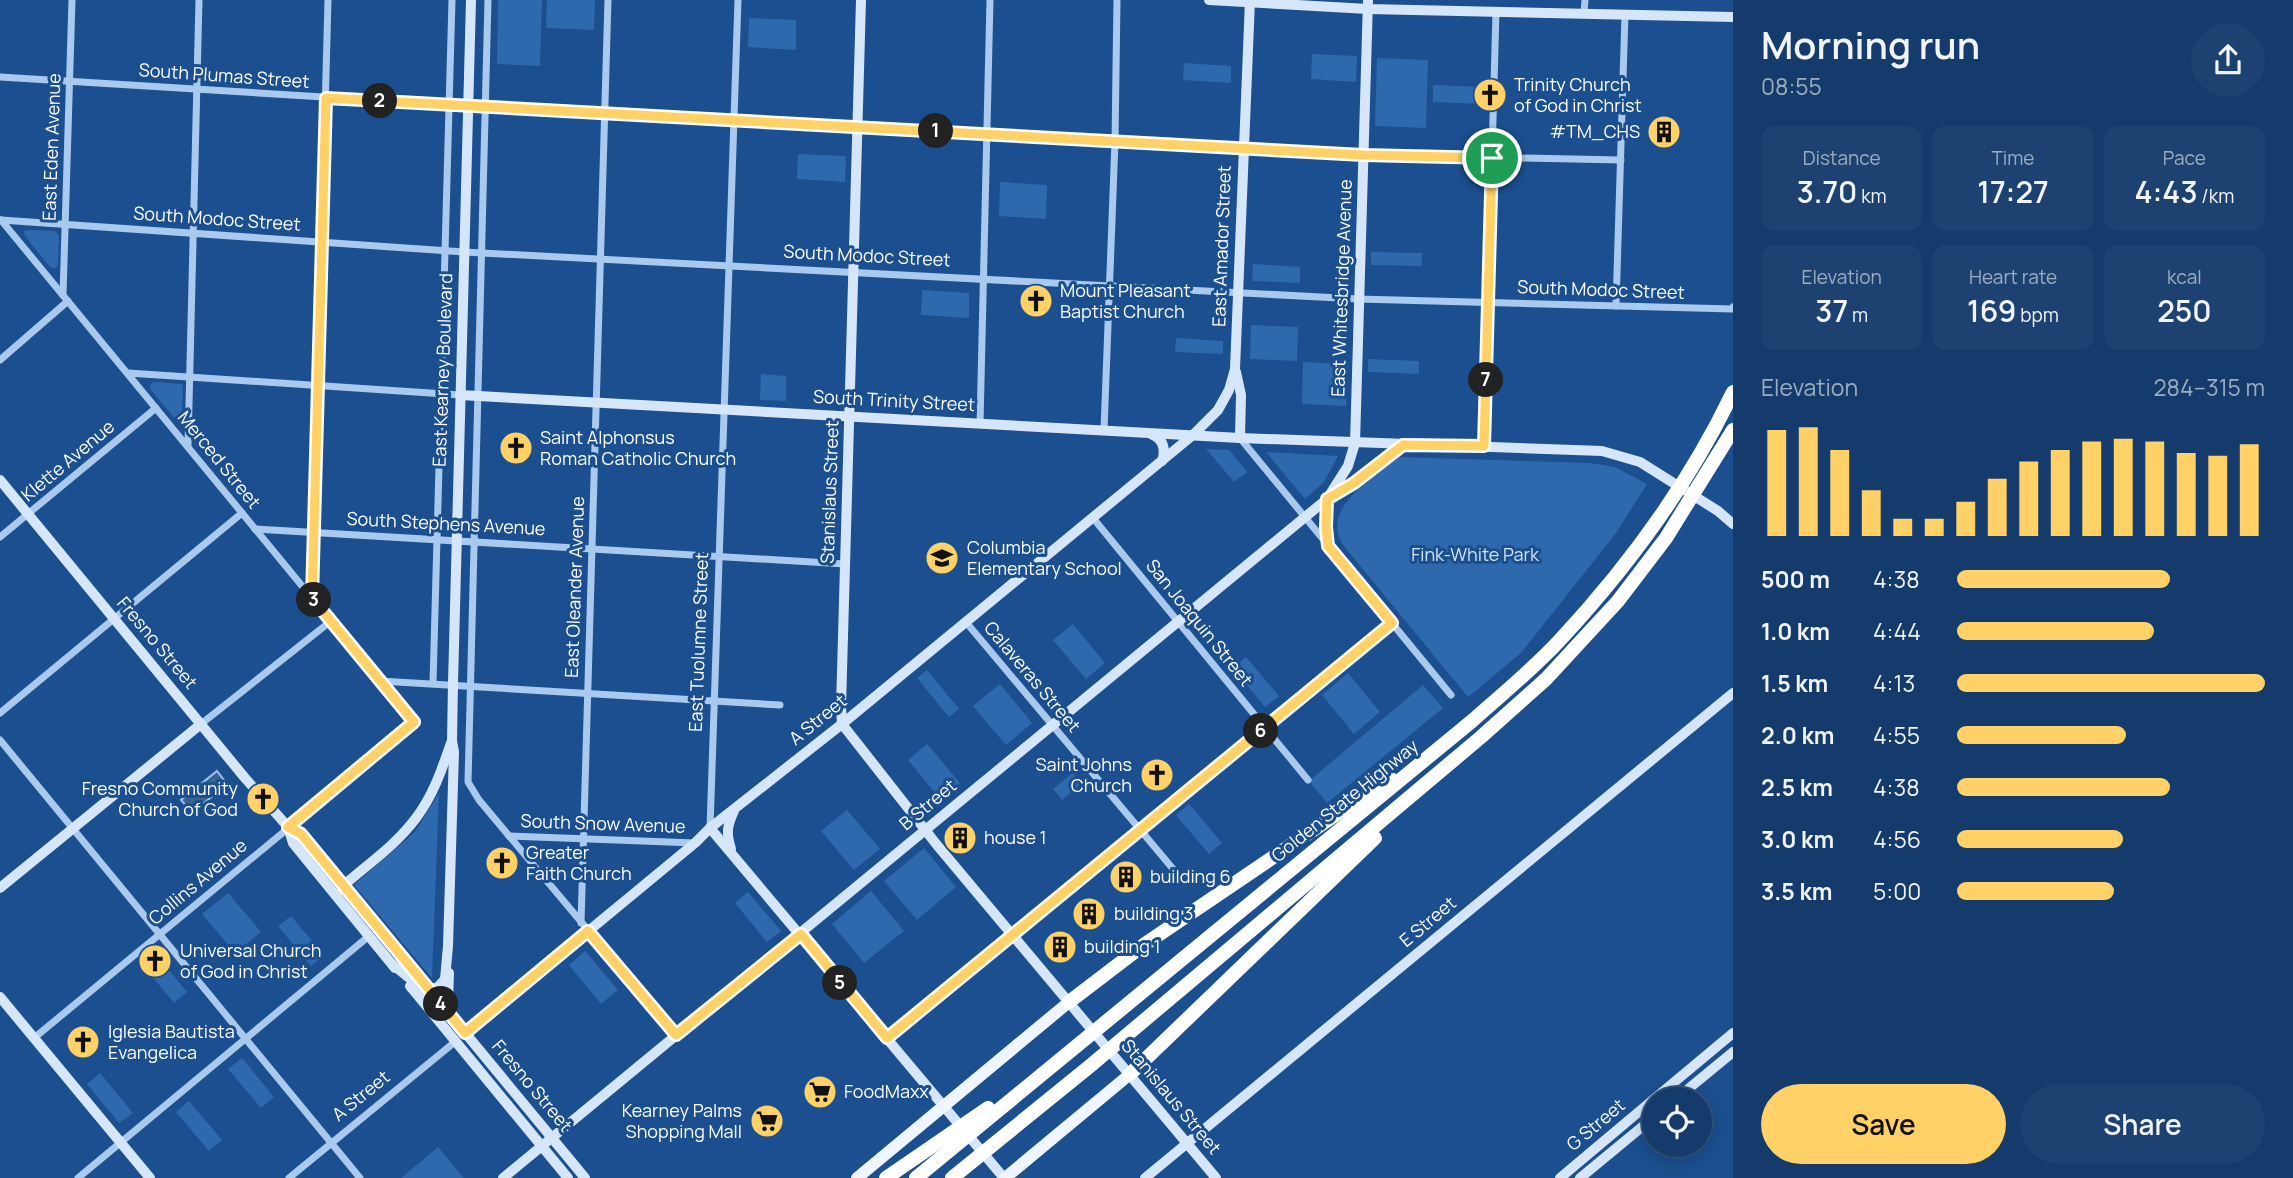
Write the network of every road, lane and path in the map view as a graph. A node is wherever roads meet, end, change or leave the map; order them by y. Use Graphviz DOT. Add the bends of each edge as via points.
graph roads {
  1 [pos="72,0"];
  2 [pos="199,0"];
  3 [pos="328,0"];
  4 [pos="452,0"];
  5 [pos="471,0"];
  6 [pos="488,0"];
  7 [pos="608,0"];
  8 [pos="738,0"];
  9 [pos="861,0"];
  10 [pos="990,0"];
  11 [pos="1117,0"];
  12 [pos="1209,0"];
  13 [pos="1585,0"];
  14 [pos="1250,1"];
  15 [pos="1368,4"];
  16 [pos="1496,12"];
  17 [pos="1584,13"];
  18 [pos="1625,14"];
  19 [pos="1733,17"];
  20 [pos="0,78"];
  21 [pos="70,82"];
  22 [pos="197,90"];
  23 [pos="326,98"];
  24 [pos="449,105"];
  25 [pos="468,107"];
  26 [pos="486,107"];
  27 [pos="605,114"];
  28 [pos="734,121"];
  29 [pos="858,127"];
  30 [pos="986,134"];
  31 [pos="1115,141"];
  32 [pos="1242,148"];
  33 [pos="1363,155"];
  34 [pos="1492,158"];
  35 [pos="1620,160"];
  36 [pos="0,219"];
  37 [pos="65,224"];
  38 [pos="193,233"];
  39 [pos="322,242"];
  40 [pos="445,250"];
  41 [pos="464,252"];
  42 [pos="481,253"];
  43 [pos="601,259"];
  44 [pos="729,265"];
  45 [pos="853,271"];
  46 [pos="982,278"];
  47 [pos="1110,285"];
  48 [pos="1238,291"];
  49 [pos="65,298"];
  50 [pos="1359,299"];
  51 [pos="1488,302"];
  52 [pos="1616,306"];
  53 [pos="1733,308"];
  54 [pos="0,360"];
  55 [pos="1235,369"];
  56 [pos="128,373"];
  57 [pos="189,377"];
  58 [pos="318,386"];
  59 [pos="1733,392"];
  60 [pos="441,394"];
  61 [pos="460,395"];
  62 [pos="477,396"];
  63 [pos="597,403"];
  64 [pos="156,408"];
  65 [pos="724,410"];
  66 [pos="849,416"];
  67 [pos="980,424"];
  68 [pos="1104,430"];
  69 [pos="1733,430"];
  70 [pos="1149,433"];
  71 [pos="1193,435"];
  72 [pos="1240,438"];
  73 [pos="1355,443"];
  74 [pos="188,445"];
  75 [pos="1403,445"];
  76 [pos="1484,446"];
  77 [pos="1733,447"];
  78 [pos="1162,461"];
  79 [pos="0,478"];
  80 [pos="1327,499"];
  81 [pos="242,513"];
  82 [pos="28,514"];
  83 [pos="1093,518"];
  84 [pos="1306,518"];
  85 [pos="1733,524"];
  86 [pos="255,529"];
  87 [pos="314,532"];
  88 [pos="0,537"];
  89 [pos="1666,538"];
  90 [pos="437,539"];
  91 [pos="456,541"];
  92 [pos="473,542"];
  93 [pos="1328,546"];
  94 [pos="592,549"];
  95 [pos="719,556"];
  96 [pos="845,564"];
  97 [pos="312,598"];
  98 [pos="114,619"];
  99 [pos="331,621"];
  100 [pos="965,621"];
  101 [pos="1179,623"];
  102 [pos="1392,623"];
  103 [pos="380,681"];
  104 [pos="433,683"];
  105 [pos="453,684"];
  106 [pos="470,686"];
  107 [pos="588,693"];
  108 [pos="1733,693"];
  109 [pos="1451,695"];
  110 [pos="715,701"];
  111 [pos="780,705"];
  112 [pos="0,713"];
  113 [pos="1472,721"];
  114 [pos="414,722"];
  115 [pos="201,724"];
  116 [pos="842,724"];
  117 [pos="1052,724"];
  118 [pos="1265,728"];
  119 [pos="1481,737"];
  120 [pos="0,740"];
  121 [pos="452,740"];
  122 [pos="1308,780"];
  123 [pos="735,808"];
  124 [pos="940,817"];
  125 [pos="288,827"];
  126 [pos="72,828"];
  127 [pos="710,828"];
  128 [pos="926,830"];
  129 [pos="1141,830"];
  130 [pos="509,836"];
  131 [pos="585,837"];
  132 [pos="695,843"];
  133 [pos="937,845"];
  134 [pos="733,855"];
  135 [pos="1184,882"];
  136 [pos="343,886"];
  137 [pos="0,888"];
  138 [pos="341,903"];
  139 [pos="584,927"];
  140 [pos="160,934"];
  141 [pos="801,934"];
  142 [pos="1014,935"];
  143 [pos="369,936"];
  144 [pos="448,946"];
  145 [pos="392,964"];
  146 [pos="431,991"];
  147 [pos="0,997"];
  148 [pos="1071,1005"];
  149 [pos="452,1017"];
  150 [pos="465,1033"];
  151 [pos="1733,1034"];
  152 [pos="676,1035"];
  153 [pos="34,1038"];
  154 [pos="245,1038"];
  155 [pos="887,1038"];
  156 [pos="456,1041"];
  157 [pos="1070,1051"];
  158 [pos="1733,1052"];
  159 [pos="1090,1066"];
  160 [pos="1126,1072"];
  161 [pos="1669,1087"];
  162 [pos="1691,1087"];
  163 [pos="946,1107"];
  164 [pos="1642,1109"];
  165 [pos="1642,1128"];
  166 [pos="552,1137"];
  167 [pos="121,1142"];
  168 [pos="331,1143"];
  169 [pos="1188,1143"];
  170 [pos="542,1146"];
  171 [pos="1003,1177"];
  172 [pos="78,1178"];
  173 [pos="150,1178"];
  174 [pos="289,1178"];
  175 [pos="360,1178"];
  176 [pos="503,1178"];
  177 [pos="568,1178"];
  178 [pos="585,1178"];
  179 [pos="857,1178"];
  180 [pos="886,1178"];
  181 [pos="916,1178"];
  182 [pos="952,1178"];
  183 [pos="968,1178"];
  184 [pos="1145,1178"];
  185 [pos="1216,1178"];
  186 [pos="1560,1178"];
  187 [pos="1580,1178"];
  1 -- 21 [label="street, East Eden Avenue"];
  2 -- 22 [label="street"];
  3 -- 23 [label="street"];
  4 -- 24 [label="street, East Kearney Boulevard"];
  5 -- 25 [label="main road, East Kearney Boulevard"];
  6 -- 26 [label="street, East Kearney Boulevard"];
  7 -- 27 [label="street, East Oleander Avenue"];
  8 -- 28 [label="street, East Tuolumne Street"];
  9 -- 29 [label="main road, Stanislaus Street"];
  10 -- 30 [label="street"];
  11 -- 31 [label="street"];
  12 -- 14 [label="main road"];
  13 -- 17 [label="street"];
  14 -- 15 [label="main road"];
  14 -- 32 [label="main road, East Amador Street"];
  15 -- 16 [label="main road"];
  15 -- 33 [label="main road, East Whitesbridge Avenue"];
  16 -- 17 [label="main road"];
  16 -- 34 [label="street"];
  17 -- 18 [label="main road"];
  18 -- 19 [label="main road"];
  18 -- 35 [label="street"];
  20 -- 21 [label="street, South Plumas Street"];
  21 -- 22 [label="street, South Plumas Street"];
  21 -- 37 [label="street, East Eden Avenue"];
  22 -- 23 [label="street, South Plumas Street"];
  22 -- 38 [label="street"];
  23 -- 24 [label="street, South Plumas Street"];
  23 -- 39 [label="street"];
  24 -- 25 [label="street, South Plumas Street"];
  24 -- 40 [label="street, East Kearney Boulevard"];
  25 -- 26 [label="street, South Plumas Street"];
  25 -- 41 [label="main road, East Kearney Boulevard"];
  26 -- 27 [label="street, South Plumas Street"];
  26 -- 42 [label="street, East Kearney Boulevard"];
  27 -- 28 [label="street, South Plumas Street"];
  27 -- 43 [label="street, East Oleander Avenue"];
  28 -- 29 [label="street, South Plumas Street"];
  28 -- 44 [label="street, East Tuolumne Street"];
  29 -- 30 [label="street, South Plumas Street"];
  29 -- 45 [label="main road, Stanislaus Street"];
  30 -- 31 [label="street, South Plumas Street"];
  30 -- 46 [label="street"];
  31 -- 32 [label="street, South Plumas Street"];
  31 -- 47 [label="street"];
  32 -- 33 [label="street, South Plumas Street"];
  32 -- 48 [label="main road, East Amador Street"];
  33 -- 34 [label="street, South Plumas Street"];
  33 -- 50 [label="main road, East Whitesbridge Avenue"];
  34 -- 35 [label="street, South Plumas Street"];
  34 -- 51 [label="street"];
  35 -- 52 [label="street"];
  36 -- 37 [label="street, South Modoc Street"];
  36 -- 49 [label="street, Merced Street"];
  37 -- 38 [label="street, South Modoc Street"];
  37 -- 49 [label="street, East Eden Avenue"];
  38 -- 39 [label="street, South Modoc Street"];
  38 -- 57 [label="street"];
  39 -- 40 [label="street, South Modoc Street"];
  39 -- 58 [label="street"];
  40 -- 41 [label="street, South Modoc Street"];
  40 -- 60 [label="street, East Kearney Boulevard"];
  41 -- 42 [label="street, South Modoc Street"];
  41 -- 61 [label="main road, East Kearney Boulevard"];
  42 -- 43 [label="street, South Modoc Street"];
  42 -- 62 [label="street, East Kearney Boulevard"];
  43 -- 44 [label="street, South Modoc Street"];
  43 -- 63 [label="street, East Oleander Avenue"];
  44 -- 45 [label="street, South Modoc Street"];
  44 -- 65 [label="street, East Tuolumne Street"];
  45 -- 46 [label="street, South Modoc Street"];
  45 -- 66 [label="main road, Stanislaus Street"];
  46 -- 47 [label="street, South Modoc Street"];
  46 -- 67 [label="street"];
  47 -- 48 [label="street, South Modoc Street"];
  47 -- 68 [label="street"];
  48 -- 50 [label="street, South Modoc Street"];
  48 -- 55 [label="main road, East Amador Street"];
  49 -- 54 [label="street"];
  49 -- 56 [label="street, Merced Street"];
  50 -- 51 [label="street, South Modoc Street"];
  50 -- 73 [label="main road, East Whitesbridge Avenue"];
  51 -- 52 [label="street, South Modoc Street"];
  51 -- 76 [label="street"];
  52 -- 53 [label="street, South Modoc Street"];
  55 -- 71 [label="main road, East Amador Street" via="1218,410"];
  55 -- 72 [label="main road" via="1241,395"];
  56 -- 57 [label="street, South Trinity Street"];
  56 -- 64 [label="street, Merced Street"];
  57 -- 58 [label="street, South Trinity Street"];
  57 -- 74 [label="street"];
  58 -- 60 [label="street, South Trinity Street"];
  58 -- 87 [label="street"];
  59 -- 113 [label="highway, Golden State Highway" via="1690,471 1644,541 1557,643"];
  60 -- 61 [label="street, South Trinity Street"];
  60 -- 90 [label="street, East Kearney Boulevard"];
  61 -- 62 [label="main road, South Trinity Street"];
  61 -- 91 [label="main road, East Kearney Boulevard"];
  62 -- 63 [label="main road, South Trinity Street"];
  62 -- 92 [label="street, East Kearney Boulevard"];
  63 -- 65 [label="main road, South Trinity Street"];
  63 -- 94 [label="street, East Oleander Avenue"];
  64 -- 74 [label="street, Merced Street"];
  64 -- 82 [label="street, Klette Avenue"];
  65 -- 66 [label="main road, South Trinity Street"];
  65 -- 95 [label="street, East Tuolumne Street"];
  66 -- 67 [label="main road, South Trinity Street"];
  66 -- 96 [label="main road, Stanislaus Street"];
  67 -- 68 [label="main road, South Trinity Street"];
  68 -- 70 [label="main road, South Trinity Street"];
  69 -- 89 [label="highway, Golden State Highway"];
  70 -- 71 [label="main road, South Trinity Street"];
  70 -- 78 [label="main road" via="1164,445"];
  71 -- 72 [label="main road, South Trinity Street"];
  71 -- 78 [label="main road, A Street"];
  72 -- 73 [label="main road, South Trinity Street"];
  72 -- 84 [label="street"];
  73 -- 75 [label="main road, South Trinity Street"];
  73 -- 80 [label="main road, B Street" via="1348,466"];
  74 -- 81 [label="street, Merced Street"];
  75 -- 76 [label="main road, South Trinity Street"];
  75 -- 80 [label="main road"];
  76 -- 85 [label="main road, South Trinity Street" via="1602,451 1640,462"];
  77 -- 89 [label="highway"];
  78 -- 83 [label="main road, A Street"];
  79 -- 82 [label="main road, Fresno Street"];
  80 -- 84 [label="main road, B Street"];
  80 -- 93 [label="main road"];
  81 -- 86 [label="street, Merced Street"];
  81 -- 98 [label="street"];
  82 -- 88 [label="street, Klette Avenue"];
  82 -- 98 [label="main road, Fresno Street"];
  83 -- 100 [label="main road, A Street"];
  83 -- 101 [label="street, San Joaquin Street"];
  84 -- 93 [label="street"];
  84 -- 101 [label="main road, B Street"];
  86 -- 87 [label="street, South Stephens Avenue"];
  86 -- 97 [label="street, Merced Street"];
  87 -- 90 [label="street, South Stephens Avenue"];
  87 -- 97 [label="street"];
  89 -- 119 [label="highway, Golden State Highway" via="1574,651"];
  90 -- 91 [label="street, South Stephens Avenue"];
  90 -- 104 [label="street, East Kearney Boulevard"];
  91 -- 92 [label="street, South Stephens Avenue"];
  91 -- 105 [label="main road, East Kearney Boulevard"];
  92 -- 94 [label="street, South Stephens Avenue"];
  92 -- 106 [label="street, East Kearney Boulevard"];
  93 -- 102 [label="street"];
  94 -- 95 [label="street, South Stephens Avenue"];
  94 -- 107 [label="street, East Oleander Avenue"];
  95 -- 96 [label="street, South Stephens Avenue"];
  95 -- 110 [label="street, East Tuolumne Street"];
  96 -- 116 [label="main road, Stanislaus Street"];
  97 -- 99 [label="street, Merced Street"];
  98 -- 112 [label="street"];
  98 -- 115 [label="main road, Fresno Street"];
  99 -- 103 [label="street, Merced Street"];
  99 -- 115 [label="street"];
  100 -- 116 [label="main road, A Street"];
  100 -- 117 [label="street, Calaveras Street"];
  101 -- 117 [label="main road, B Street"];
  101 -- 118 [label="street, San Joaquin Street"];
  102 -- 109 [label="street"];
  102 -- 118 [label="street"];
  103 -- 104 [label="street"];
  103 -- 114 [label="street, Merced Street"];
  104 -- 105 [label="street"];
  105 -- 106 [label="street"];
  105 -- 121 [label="main road, East Kearney Boulevard"];
  106 -- 107 [label="street"];
  106 -- 130 [label="street" via="467,776 471,789"];
  107 -- 110 [label="street"];
  107 -- 131 [label="street, East Oleander Avenue"];
  108 -- 169 [label="main road, E Street"];
  110 -- 111 [label="street"];
  110 -- 127 [label="street, East Tuolumne Street"];
  113 -- 148 [label="highway" via="1167,929"];
  113 -- 157 [label="highway, Golden State Highway"];
  114 -- 125 [label="street, Collins Avenue"];
  115 -- 125 [label="main road, Fresno Street"];
  115 -- 126 [label="main road"];
  116 -- 123 [label="main road, A Street"];
  116 -- 128 [label="main road"];
  117 -- 124 [label="main road, B Street"];
  117 -- 129 [label="street, Calaveras Street"];
  118 -- 122 [label="street, San Joaquin Street"];
  118 -- 129 [label="street"];
  119 -- 159 [label="highway, Golden State Highway"];
  119 -- 160 [label="highway"];
  120 -- 126 [label="street"];
  121 -- 136 [label="main road, East Kearney Boulevard" via="417,817"];
  121 -- 144 [label="main road, East Kearney Boulevard"];
  123 -- 127 [label="main road, A Street"];
  123 -- 134 [label="main road" via="727,826"];
  124 -- 128 [label="main road, B Street"];
  124 -- 133 [label="main road"];
  125 -- 136 [label="main road, Fresno Street" via="301,834"];
  125 -- 138 [label="main road, Fresno Street" via="293,843"];
  125 -- 140 [label="street, Collins Avenue"];
  126 -- 137 [label="main road"];
  126 -- 140 [label="street"];
  127 -- 132 [label="main road, A Street"];
  127 -- 134 [label="main road"];
  128 -- 133 [label="main road, Stanislaus Street"];
  128 -- 141 [label="main road, B Street"];
  129 -- 135 [label="street, Calaveras Street"];
  129 -- 142 [label="street"];
  130 -- 131 [label="street, South Snow Avenue"];
  130 -- 139 [label="street"];
  131 -- 132 [label="street, South Snow Avenue"];
  131 -- 139 [label="street, East Oleander Avenue"];
  132 -- 139 [label="main road, A Street"];
  133 -- 142 [label="main road, Stanislaus Street"];
  134 -- 141 [label="main road"];
  136 -- 138 [label="main road"];
  136 -- 146 [label="main road, Fresno Street"];
  138 -- 143 [label="main road, Fresno Street"];
  139 -- 150 [label="main road, A Street"];
  139 -- 152 [label="street"];
  140 -- 153 [label="street, Collins Avenue"];
  140 -- 154 [label="street"];
  141 -- 152 [label="main road, B Street"];
  141 -- 155 [label="main road"];
  142 -- 148 [label="main road, Stanislaus Street"];
  142 -- 155 [label="street"];
  143 -- 145 [label="main road, Fresno Street"];
  143 -- 154 [label="street"];
  144 -- 146 [label="main road, East Kearney Boulevard" via="445,979"];
  144 -- 149 [label="main road"];
  145 -- 146 [label="main road" via="420,988"];
  145 -- 156 [label="main road, Fresno Street"];
  146 -- 149 [label="main road, Fresno Street"];
  147 -- 153 [label="main road"];
  148 -- 160 [label="main road, Stanislaus Street"];
  148 -- 163 [label="main road"];
  149 -- 150 [label="main road, Fresno Street"];
  150 -- 166 [label="main road, Fresno Street"];
  151 -- 161 [label="main road, G Street"];
  152 -- 166 [label="main road, B Street"];
  153 -- 167 [label="main road"];
  154 -- 167 [label="street"];
  154 -- 168 [label="street"];
  155 -- 163 [label="main road"];
  156 -- 168 [label="street, A Street"];
  156 -- 170 [label="main road, Fresno Street"];
  157 -- 180 [label="highway"];
  157 -- 181 [label="highway, Golden State Highway"];
  158 -- 162 [label="main road"];
  159 -- 182 [label="highway, Golden State Highway"];
  159 -- 183 [label="highway"];
  160 -- 169 [label="main road, Stanislaus Street"];
  160 -- 171 [label="main road"];
  163 -- 171 [label="main road"];
  163 -- 179 [label="main road"];
  164 -- 186 [label="main road, G Street"];
  165 -- 187 [label="main road, G Street"];
  166 -- 170 [label="main road, B Street"];
  166 -- 178 [label="main road, Fresno Street"];
  167 -- 172 [label="street"];
  167 -- 173 [label="main road"];
  168 -- 174 [label="street, A Street"];
  168 -- 175 [label="street"];
  169 -- 184 [label="main road, E Street"];
  169 -- 185 [label="main road, Stanislaus Street"];
  170 -- 176 [label="main road, B Street"];
  170 -- 177 [label="main road, Fresno Street"];
}
